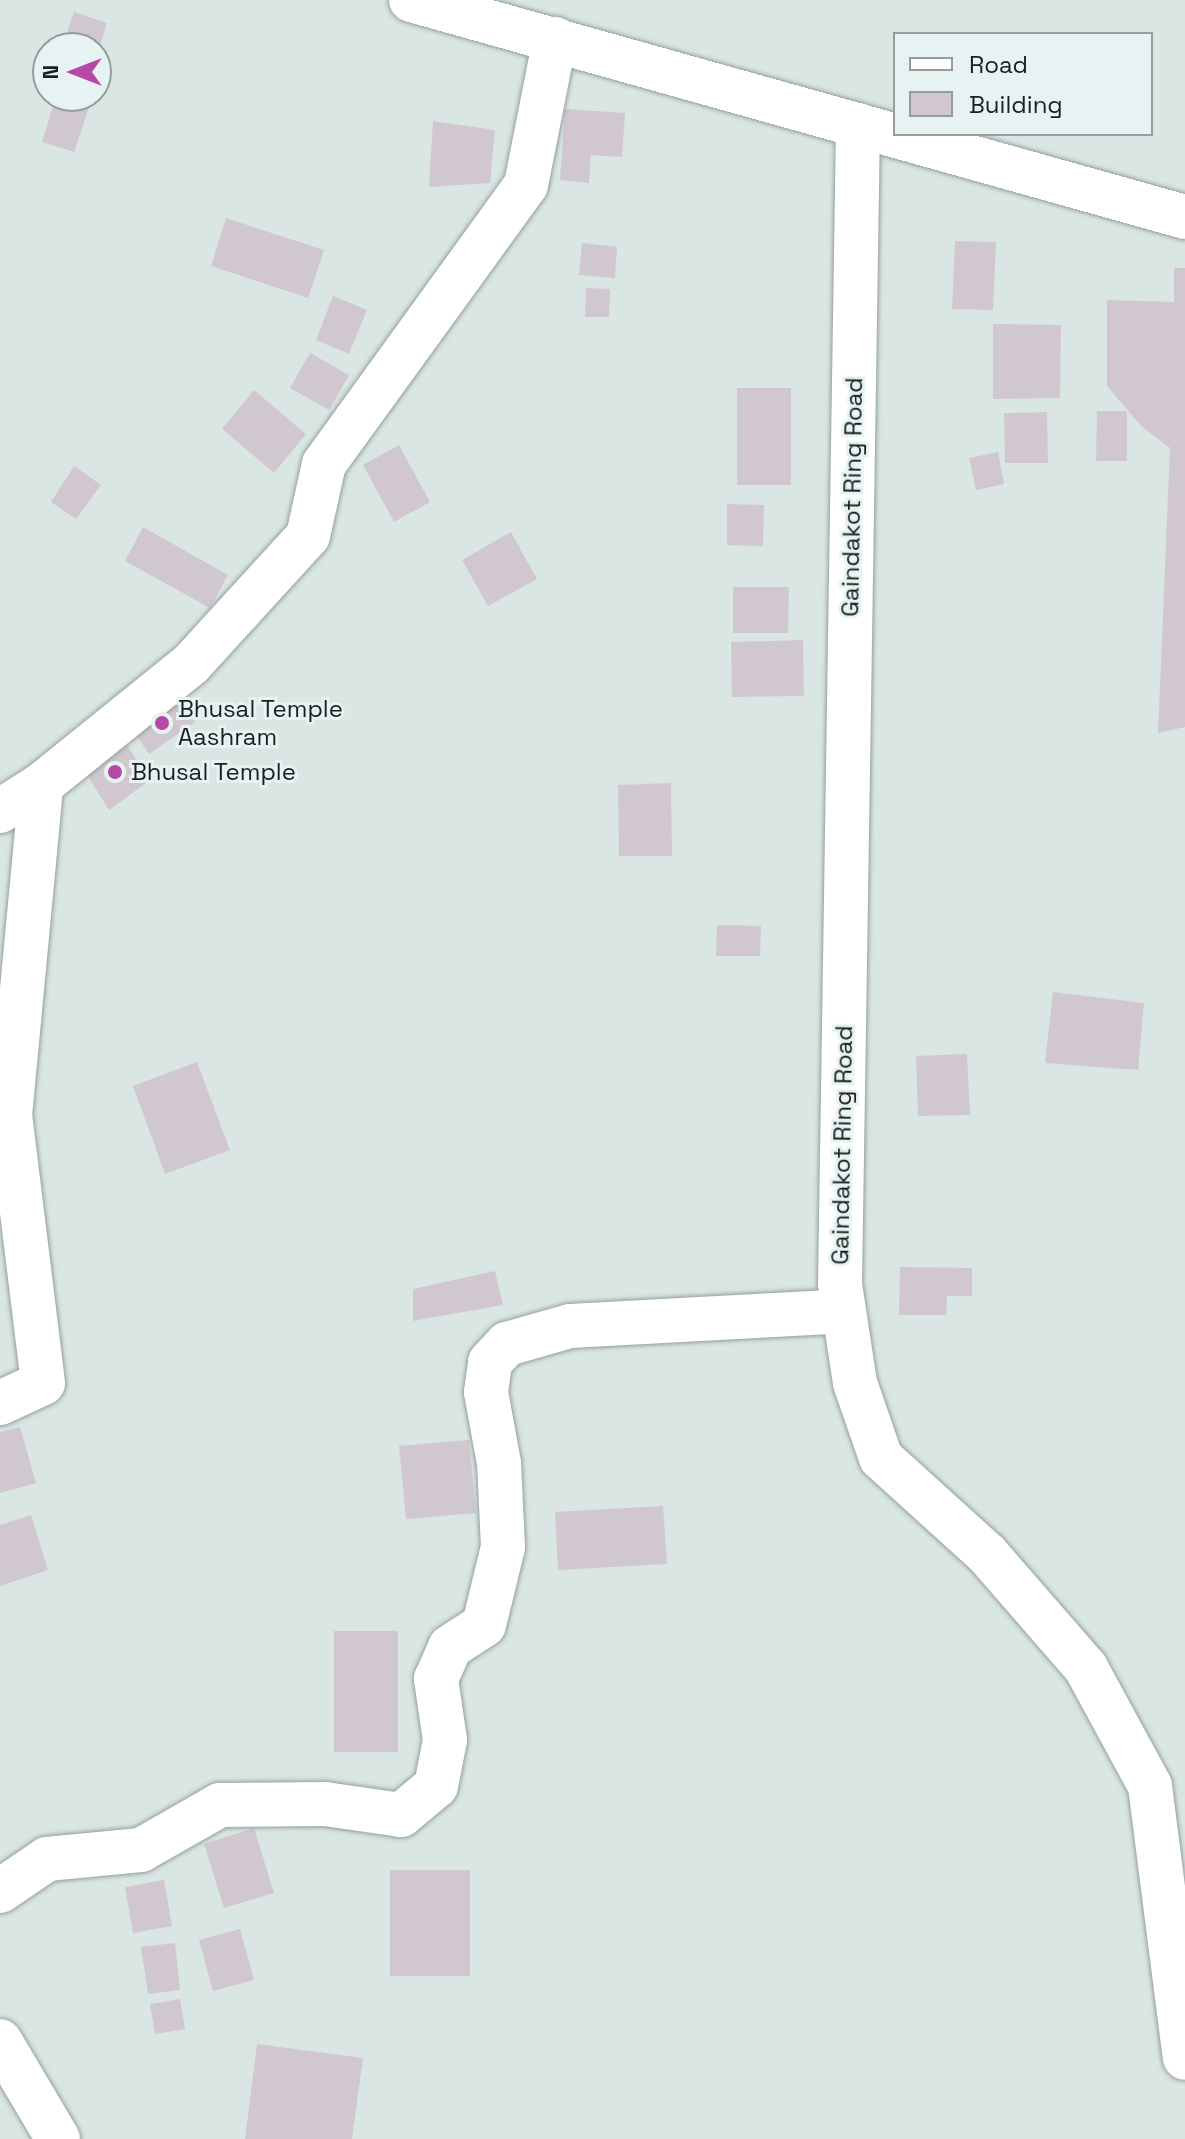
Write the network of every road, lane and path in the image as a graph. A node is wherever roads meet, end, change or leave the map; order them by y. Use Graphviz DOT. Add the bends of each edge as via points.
graph roads {
  1 [pos="411,0"];
  2 [pos="555,39"];
  3 [pos="858,125"];
  4 [pos="893,135"];
  5 [pos="897,136"];
  6 [pos="1185,217"];
  7 [pos="41,785"];
  8 [pos="0,811"];
  9 [pos="844,1311"];
  10 [pos="0,1403"];
  11 [pos="0,1891"];
  12 [pos="0,2041"];
  13 [pos="1185,2058"];
  14 [pos="58,2139"];
  1 -- 2 [label="street"];
  2 -- 3 [label="street"];
  2 -- 7 [label="street" via="526,185 324,464 308,536 191,664"];
  3 -- 4 [label="street"];
  3 -- 9 [label="street, Gaindakot Ring Road" via="840,1284"];
  5 -- 6 [label="street"];
  7 -- 8 [label="street"];
  7 -- 10 [label="street" via="10,1116 43,1383"];
  9 -- 11 [label="street" via="570,1326 507,1344 490,1362 486,1392 499,1463 503,1547 484,1625 450,1647 436,1679 445,1740 436,1786 401,1815 325,1804 220,1805 141,1850 47,1859"];
  9 -- 13 [label="street, Gaindakot Ring Road" via="855,1383 881,1458 987,1554 1086,1668 1150,1786"];
  12 -- 14 [label="street"];
}
